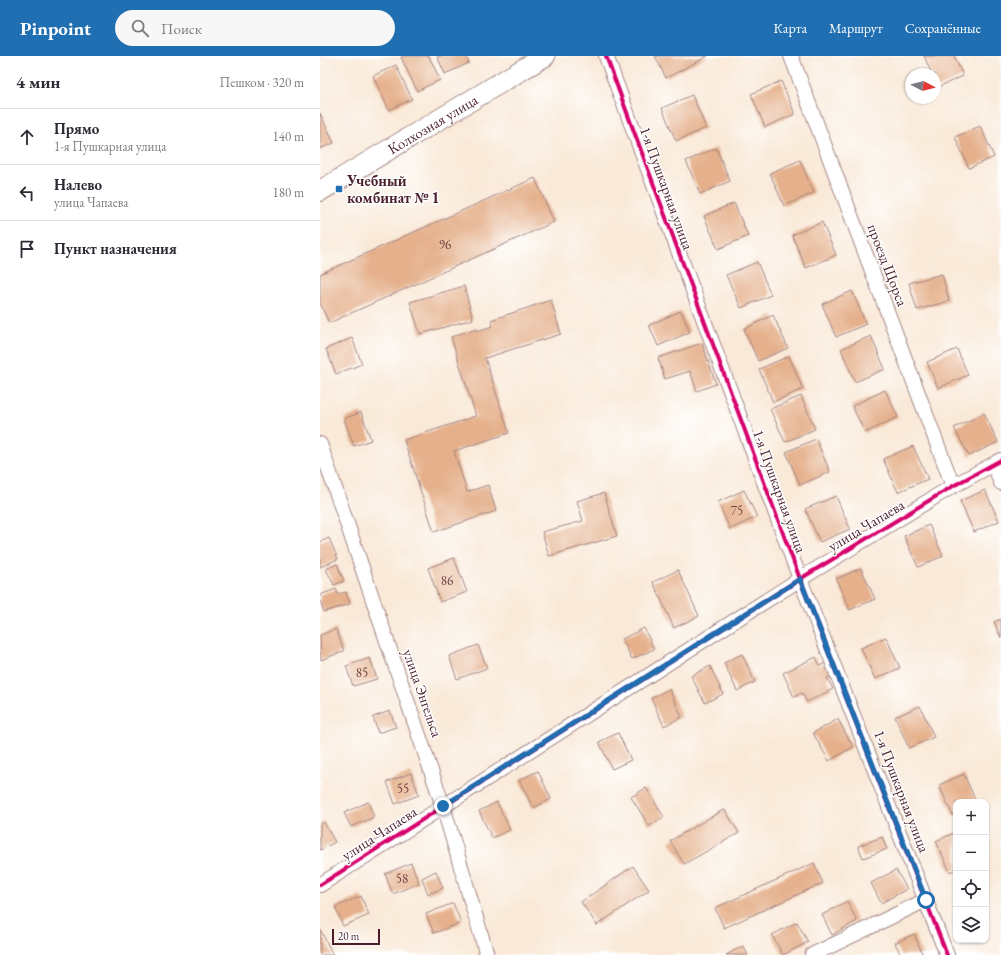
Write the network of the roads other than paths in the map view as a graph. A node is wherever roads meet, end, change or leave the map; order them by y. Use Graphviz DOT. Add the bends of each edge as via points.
graph roads {
  1 [pos="545,56"];
  2 [pos="606,56"];
  3 [pos="791,56"];
  4 [pos="320,191"];
  5 [pos="320,444"];
  6 [pos="998,462"];
  7 [pos="1001,483"];
  8 [pos="953,486"];
  9 [pos="800,579"];
  10 [pos="443,806"];
  11 [pos="320,885"];
  12 [pos="926,900"];
  13 [pos="487,955"];
  14 [pos="812,955"];
  15 [pos="947,955"];
  1 -- 4 [label="main road, Колхозная улица"];
  2 -- 9 [label="street, 1-я Пушкарная улица"];
  3 -- 8 [label="street, проезд Щорса"];
  5 -- 10 [label="street, улица Энгельса"];
  6 -- 7 [label="street"];
  6 -- 8 [label="street, улица Чапаева"];
  8 -- 9 [label="street, улица Чапаева"];
  9 -- 10 [label="street, улица Чапаева"];
  9 -- 12 [label="street, 1-я Пушкарная улица"];
  10 -- 11 [label="street, улица Чапаева"];
  10 -- 13 [label="street, улица Энгельса"];
  12 -- 14 [label="street"];
  12 -- 15 [label="street, 1-я Пушкарная улица"];
}
